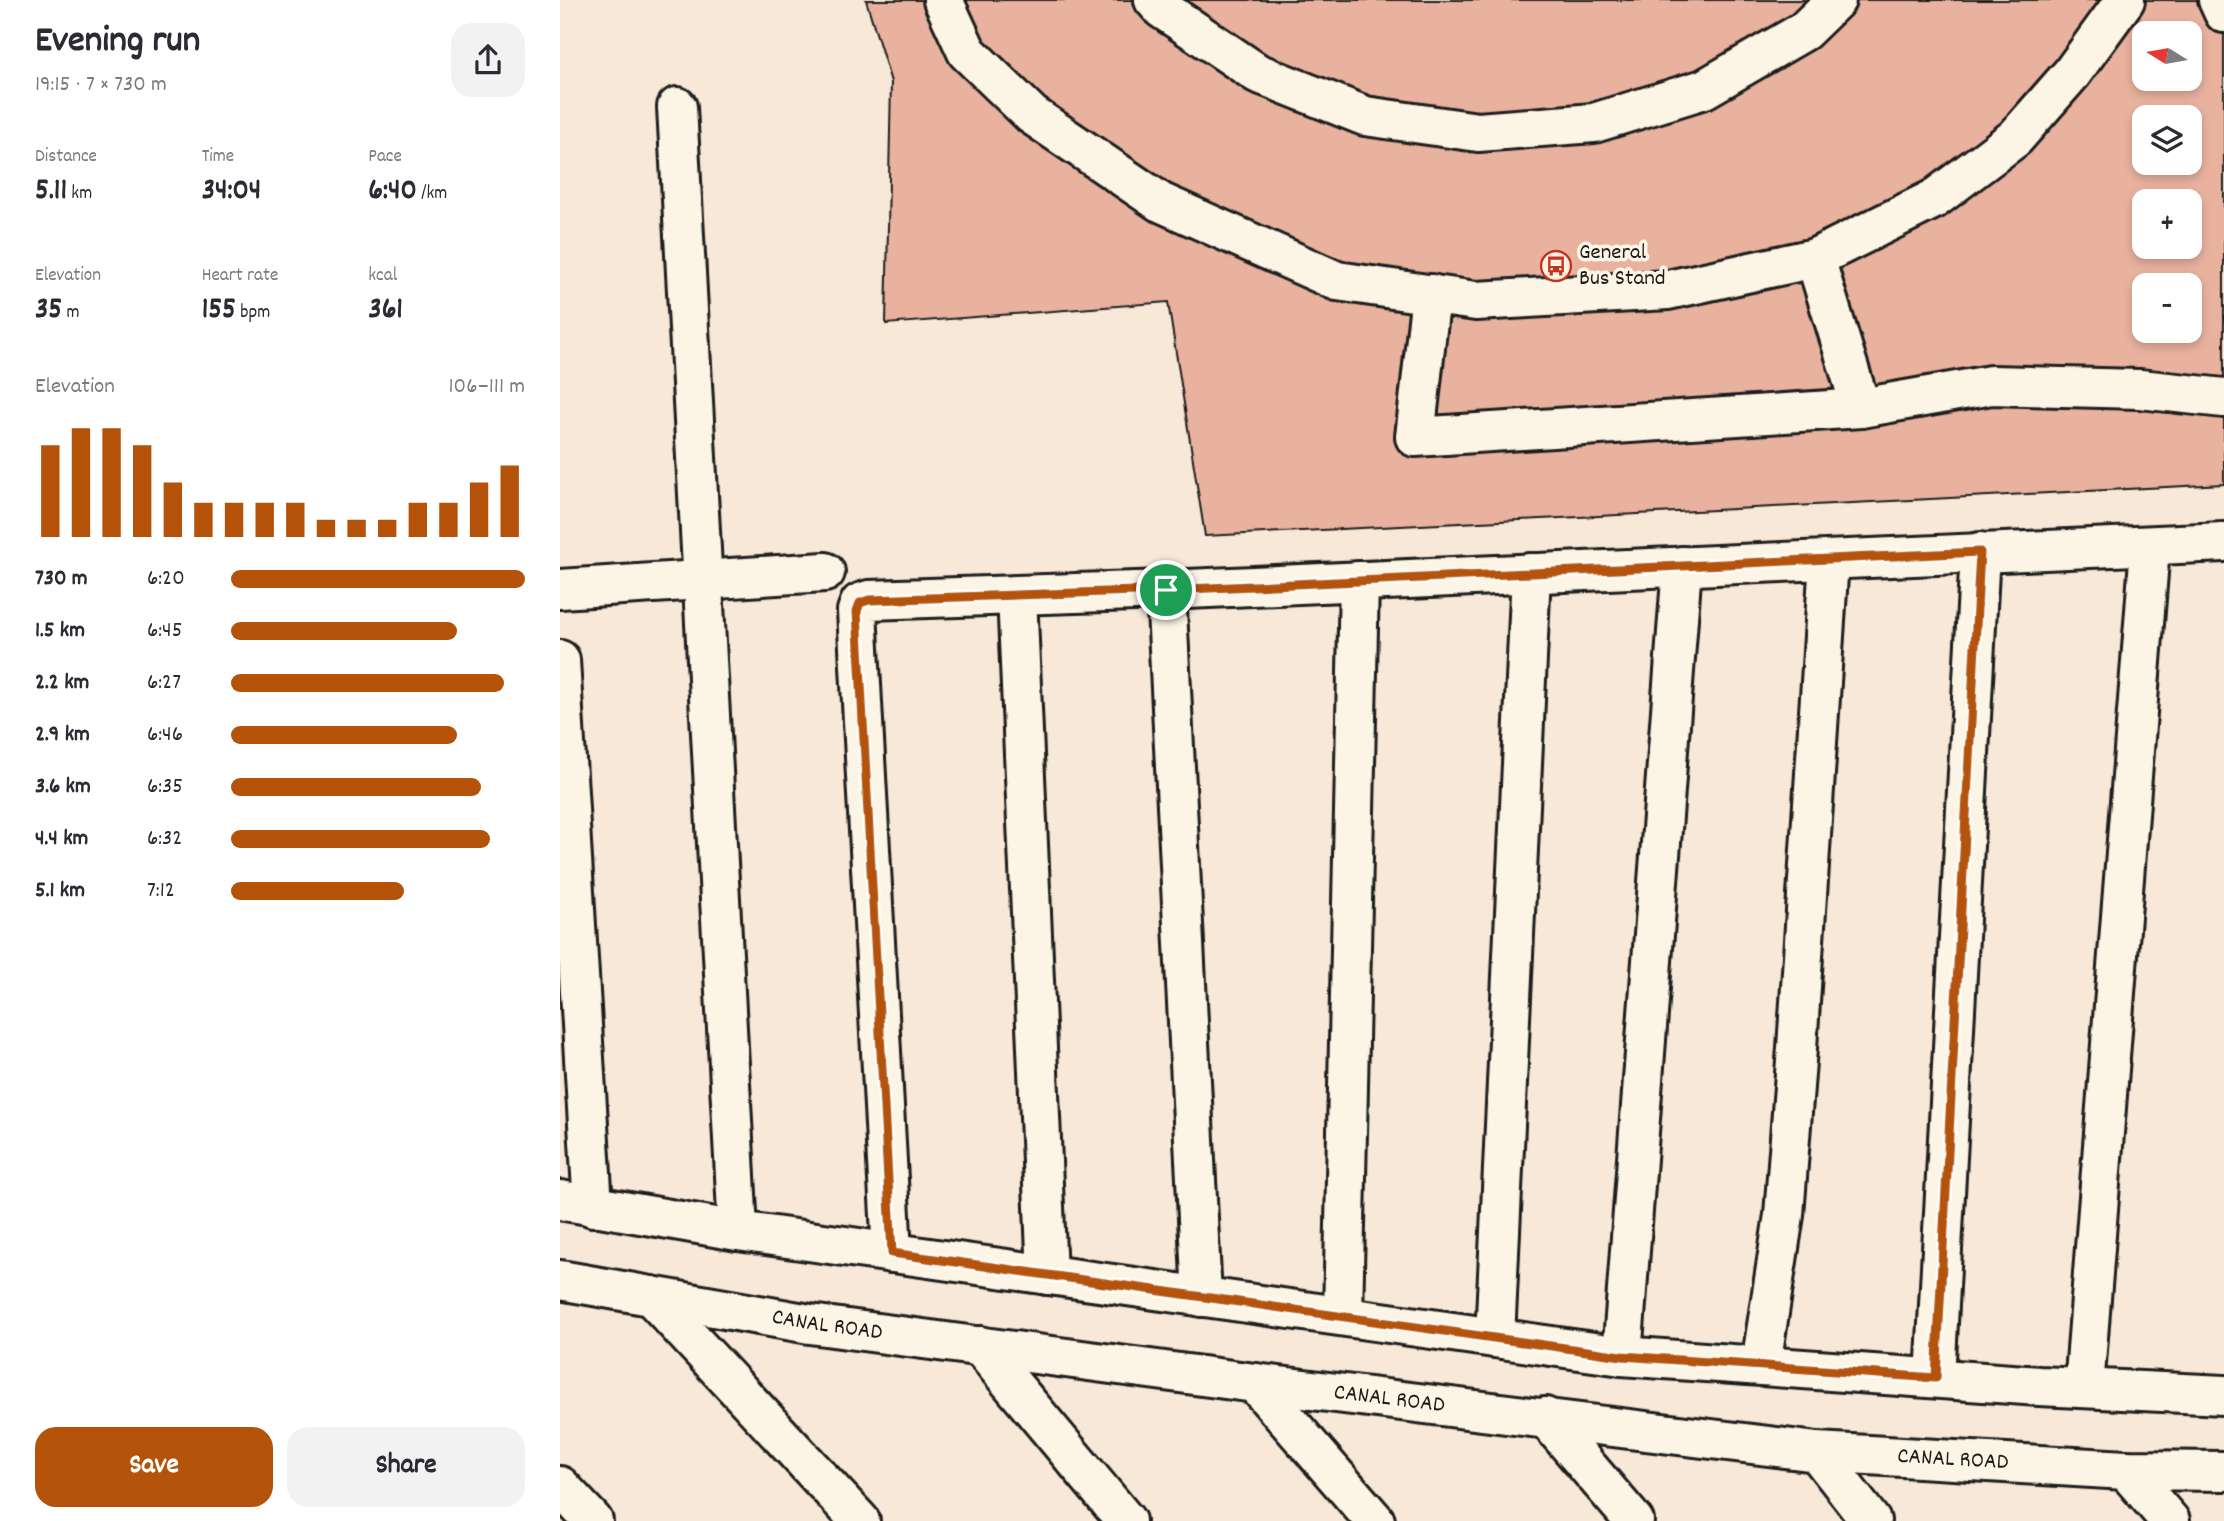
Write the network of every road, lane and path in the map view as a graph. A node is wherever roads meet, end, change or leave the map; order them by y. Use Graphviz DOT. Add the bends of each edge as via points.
graph roads {
  1 [pos="943,0"];
  2 [pos="1154,0"];
  3 [pos="1836,0"];
  4 [pos="2125,0"];
  5 [pos="2218,0"];
  6 [pos="2224,13"];
  7 [pos="677,107"];
  8 [pos="1815,258"];
  9 [pos="1431,294"];
  10 [pos="2224,398"];
  11 [pos="1861,408"];
  12 [pos="2224,542"];
  13 [pos="2150,547"];
  14 [pos="1980,552"];
  15 [pos="1829,560"];
  16 [pos="1682,566"];
  17 [pos="825,572"];
  18 [pos="1531,573"];
  19 [pos="703,580"];
  20 [pos="1359,581"];
  21 [pos="560,589"];
  22 [pos="1166,590"];
  23 [pos="1017,595"];
  24 [pos="560,660"];
  25 [pos="576,1203"];
  26 [pos="738,1231"];
  27 [pos="892,1253"];
  28 [pos="1047,1275"];
  29 [pos="560,1280"];
  30 [pos="651,1296"];
  31 [pos="1202,1297"];
  32 [pos="1343,1316"];
  33 [pos="1495,1338"];
  34 [pos="980,1346"];
  35 [pos="1622,1356"];
  36 [pos="1761,1366"];
  37 [pos="1936,1378"];
  38 [pos="1255,1382"];
  39 [pos="2084,1388"];
  40 [pos="2224,1395"];
  41 [pos="1545,1417"];
  42 [pos="1817,1452"];
  43 [pos="2126,1470"];
  44 [pos="2224,1471"];
  45 [pos="560,1486"];
  46 [pos="593,1521"];
  47 [pos="860,1521"];
  48 [pos="1126,1521"];
  49 [pos="1375,1521"];
  50 [pos="1634,1521"];
  51 [pos="1871,1521"];
  52 [pos="2170,1521"];
  1 -- 9 [label="street" via="967,52 1032,115 1160,202 1337,281"];
  2 -- 3 [label="street" via="1257,74 1365,116 1479,132 1594,123 1704,89 1804,31"];
  4 -- 8 [label="street" via="2072,73 2015,138 1934,199"];
  5 -- 6 [label="street"];
  7 -- 19 [label="street"];
  8 -- 9 [label="street" via="1668,290 1476,301"];
  8 -- 11 [label="street"];
  9 -- 11 [label="street" via="1415,437"];
  10 -- 11 [label="street" via="2140,389 1991,385"];
  12 -- 13 [label="street"];
  13 -- 14 [label="street"];
  13 -- 39 [label="street"];
  14 -- 15 [label="street"];
  14 -- 37 [label="street"];
  15 -- 16 [label="street"];
  15 -- 36 [label="street" via="1784,1215"];
  16 -- 18 [label="street"];
  16 -- 35 [label="street"];
  17 -- 19 [label="street"];
  18 -- 20 [label="street"];
  18 -- 33 [label="street"];
  19 -- 21 [label="street"];
  19 -- 26 [label="street"];
  20 -- 22 [label="street"];
  20 -- 32 [label="street"];
  22 -- 23 [label="street"];
  22 -- 31 [label="street"];
  23 -- 27 [label="street" via="869,600 858,607"];
  23 -- 28 [label="street"];
  24 -- 25 [label="street"];
  25 -- 26 [label="street"];
  26 -- 27 [label="street"];
  27 -- 28 [label="street"];
  28 -- 31 [label="street"];
  29 -- 30 [label="street, CANAL ROAD"];
  30 -- 34 [label="street, CANAL ROAD" via="810,1324"];
  30 -- 47 [label="street"];
  31 -- 32 [label="street"];
  32 -- 33 [label="street"];
  33 -- 35 [label="street"];
  34 -- 38 [label="street, CANAL ROAD"];
  34 -- 48 [label="street"];
  35 -- 36 [label="street"];
  36 -- 37 [label="street"];
  37 -- 39 [label="street"];
  38 -- 41 [label="street, CANAL ROAD"];
  38 -- 49 [label="street"];
  39 -- 40 [label="street"];
  41 -- 42 [label="street, CANAL ROAD"];
  41 -- 50 [label="street"];
  42 -- 43 [label="street, CANAL ROAD"];
  42 -- 51 [label="street"];
  43 -- 44 [label="street, CANAL ROAD"];
  43 -- 52 [label="street"];
  45 -- 46 [label="street"];
}
